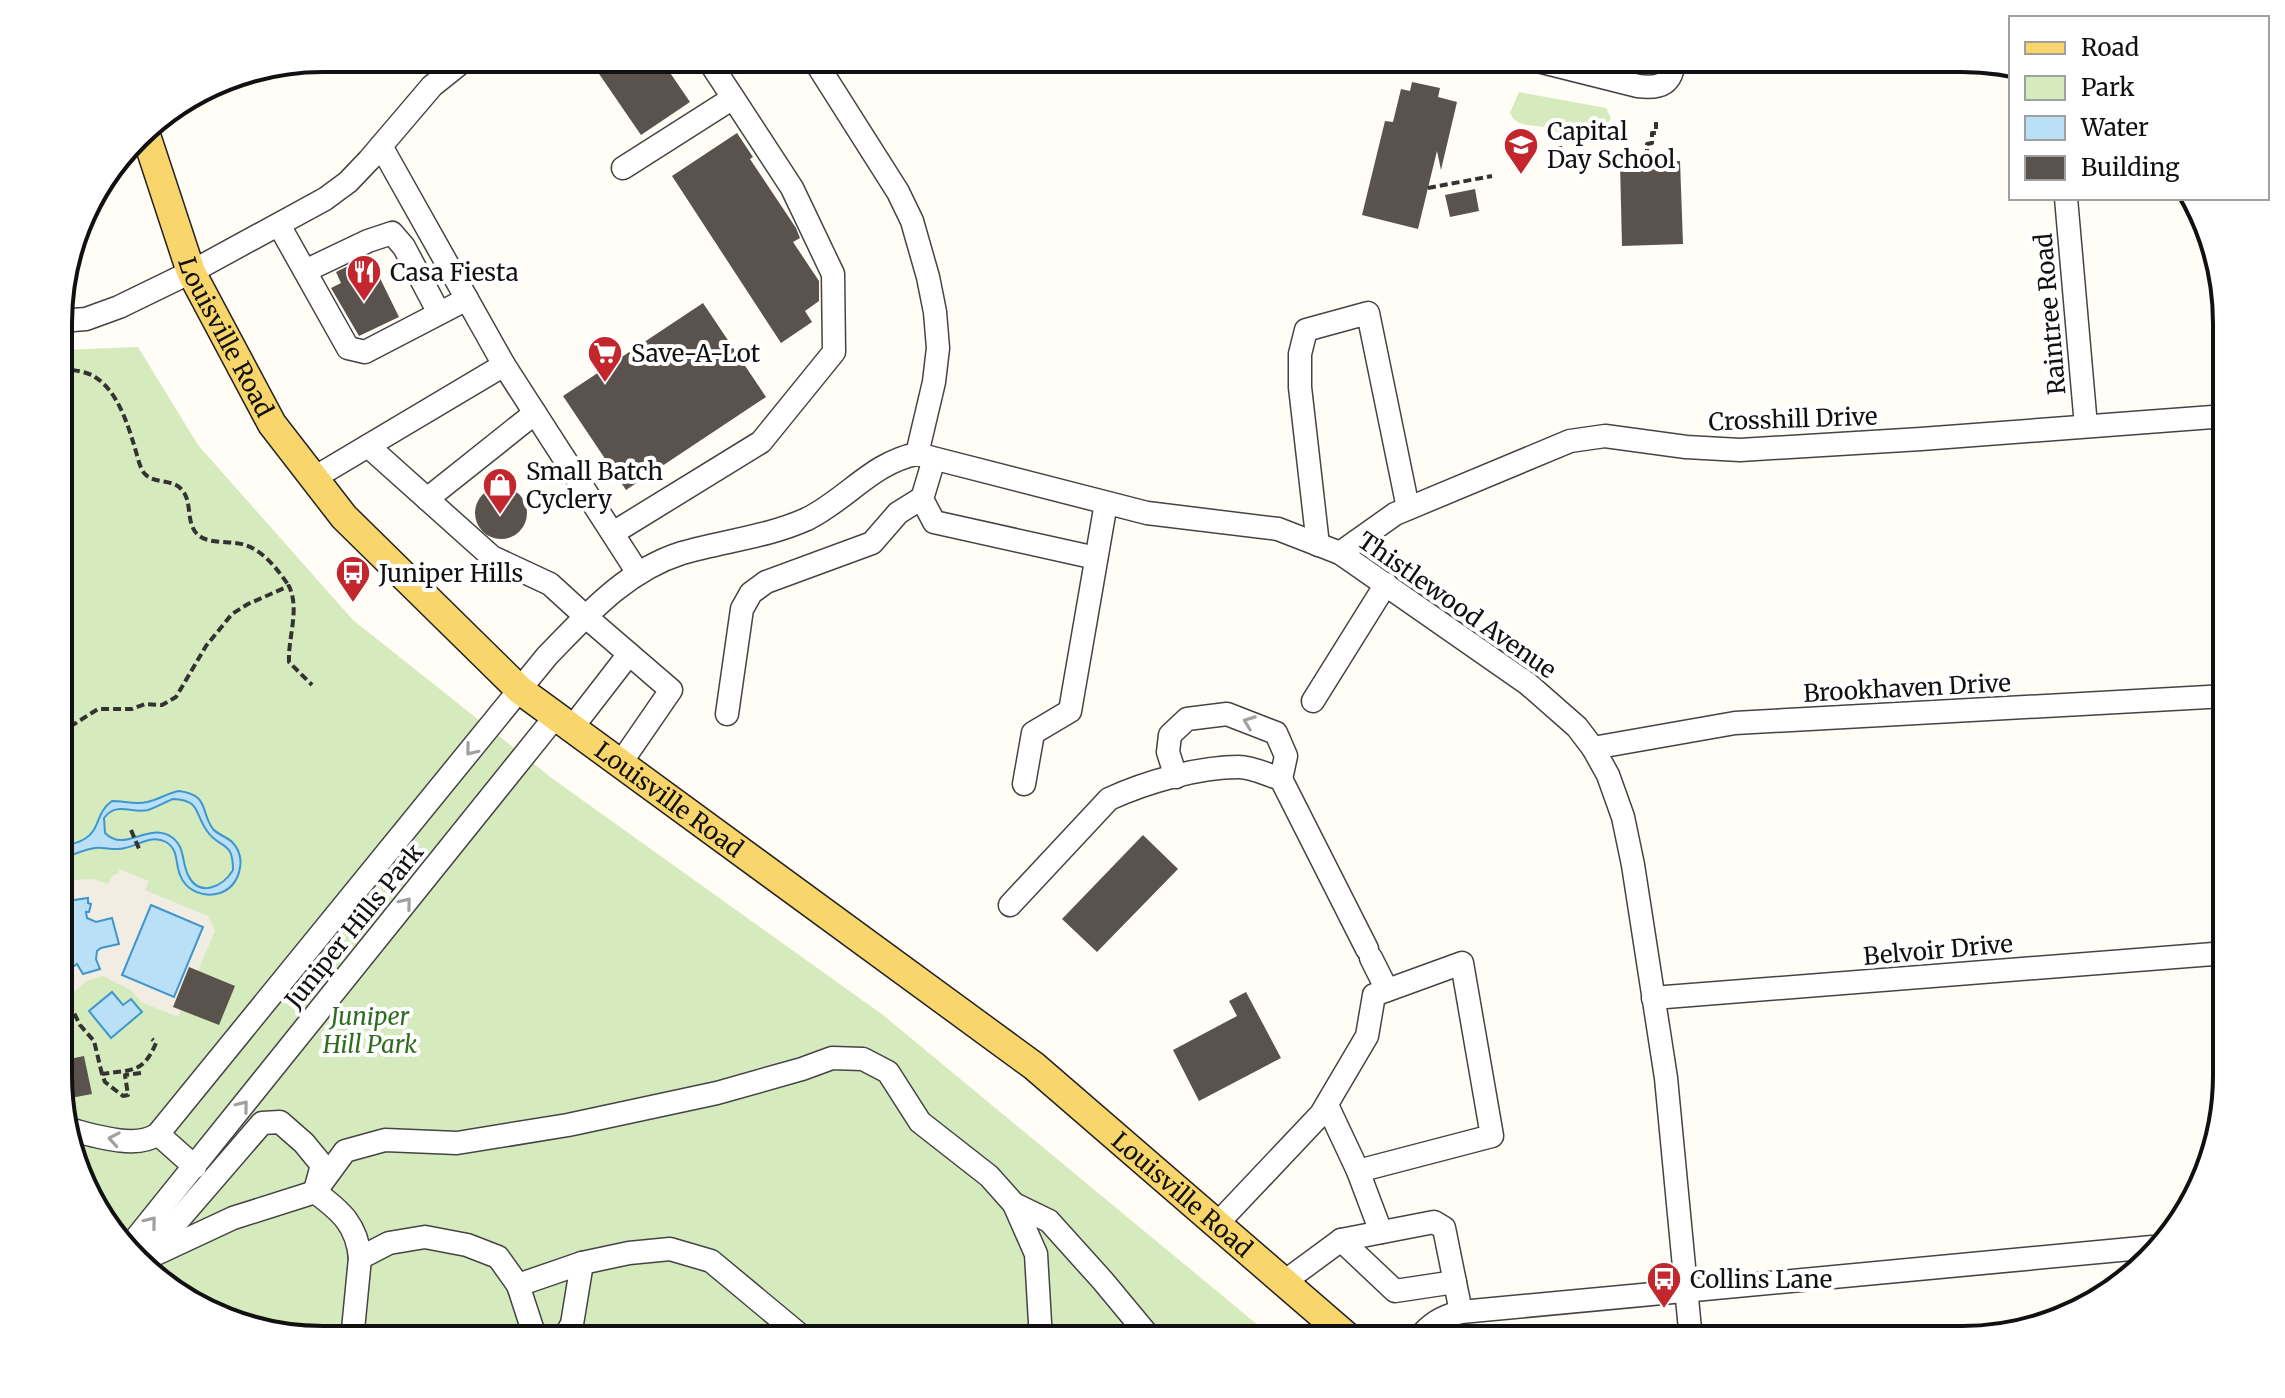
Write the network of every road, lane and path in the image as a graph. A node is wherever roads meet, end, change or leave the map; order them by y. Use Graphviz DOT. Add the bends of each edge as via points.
graph roads {
  1 [pos="450,72"];
  2 [pos="716,72"];
  3 [pos="822,72"];
  4 [pos="1582,72"];
  5 [pos="1671,72"];
  6 [pos="733,98"];
  7 [pos="1656,122"];
  8 [pos="1560,135"];
  9 [pos="148,142"];
  10 [pos="381,146"];
  11 [pos="1560,166"];
  12 [pos="623,168"];
  13 [pos="1617,169"];
  14 [pos="1492,176"];
  15 [pos="1428,188"];
  16 [pos="2066,200"];
  17 [pos="279,225"];
  18 [pos="305,271"];
  19 [pos="191,272"];
  20 [pos="467,299"];
  21 [pos="439,313"];
  22 [pos="72,319"];
  23 [pos="504,365"];
  24 [pos="72,371"];
  25 [pos="535,413"];
  26 [pos="2212,417"];
  27 [pos="2086,426"];
  28 [pos="368,446"];
  29 [pos="926,456"];
  30 [pos="314,478"];
  31 [pos="922,498"];
  32 [pos="427,499"];
  33 [pos="1106,503"];
  34 [pos="1408,508"];
  35 [pos="613,533"];
  36 [pos="1318,545"];
  37 [pos="1340,553"];
  38 [pos="1096,558"];
  39 [pos="638,573"];
  40 [pos="1386,584"];
  41 [pos="289,586"];
  42 [pos="585,616"];
  43 [pos="629,654"];
  44 [pos="312,685"];
  45 [pos="520,690"];
  46 [pos="2212,697"];
  47 [pos="1313,701"];
  48 [pos="727,714"];
  49 [pos="563,723"];
  50 [pos="72,725"];
  51 [pos="1593,748"];
  52 [pos="620,764"];
  53 [pos="1176,777"];
  54 [pos="1281,779"];
  55 [pos="1024,784"];
  56 [pos="131,830"];
  57 [pos="140,851"];
  58 [pos="1010,905"];
  59 [pos="2212,954"];
  60 [pos="1387,990"];
  61 [pos="1653,998"];
  62 [pos="72,1009"];
  63 [pos="152,1039"];
  64 [pos="141,1073"];
  65 [pos="102,1074"];
  66 [pos="1327,1105"];
  67 [pos="79,1131"];
  68 [pos="158,1134"];
  69 [pos="304,1143"];
  70 [pos="345,1151"];
  71 [pos="195,1167"];
  72 [pos="1358,1171"];
  73 [pos="315,1192"];
  74 [pos="1014,1204"];
  75 [pos="1217,1224"];
  76 [pos="1381,1232"];
  77 [pos="1341,1240"];
  78 [pos="2144,1248"];
  79 [pos="142,1250"];
  80 [pos="143,1250"];
  81 [pos="145,1252"];
  82 [pos="360,1258"];
  83 [pos="582,1263"];
  84 [pos="1284,1282"];
  85 [pos="1455,1282"];
  86 [pos="518,1285"];
  87 [pos="1685,1290"];
  88 [pos="1461,1312"];
  89 [pos="1334,1325"];
  90 [pos="1429,1325"];
  91 [pos="1689,1325"];
  92 [pos="353,1326"];
  93 [pos="531,1326"];
  94 [pos="571,1326"];
  95 [pos="789,1326"];
  96 [pos="1040,1326"];
  97 [pos="1140,1326"];
  1 -- 10 [label="street"];
  2 -- 6 [label="street"];
  3 -- 29 [label="street" via="898,192 928,277 938,348"];
  4 -- 5 [label="street" via="1650,88 1667,81"];
  6 -- 12 [label="street"];
  6 -- 35 [label="street" via="792,188 833,274 834,352 761,442"];
  7 -- 13 [label="path" via="1652,143 1647,144 1648,159 1617,158"];
  8 -- 11 [label="path"];
  9 -- 19 [label="main road, Louisville Road"];
  10 -- 17 [label="street" via="348,182"];
  10 -- 20 [label="street"];
  14 -- 15 [label="path"];
  16 -- 27 [label="street, Raintree Road"];
  17 -- 18 [label="street"];
  17 -- 19 [label="street"];
  18 -- 21 [label="street" via="392,233"];
  18 -- 21 [label="street" via="348,348 365,352"];
  19 -- 22 [label="street" via="101,315"];
  19 -- 30 [label="main road, Louisville Road" via="272,424"];
  20 -- 21 [label="street"];
  20 -- 23 [label="street"];
  23 -- 25 [label="street"];
  23 -- 28 [label="street"];
  24 -- 41 [label="path" via="95,376 107,387 141,469 152,480 184,491 195,533 254,549"];
  25 -- 32 [label="street"];
  25 -- 35 [label="street"];
  26 -- 27 [label="street, Crosshill Drive"];
  27 -- 34 [label="street, Crosshill Drive" via="1740,450 1605,436 1557,445"];
  28 -- 30 [label="street"];
  28 -- 32 [label="street"];
  29 -- 31 [label="street"];
  29 -- 33 [label="street, Thistlewood Avenue"];
  29 -- 39 [label="street" via="897,458 804,520 683,553"];
  30 -- 45 [label="main road, Louisville Road" via="344,517"];
  31 -- 38 [label="street" via="934,522"];
  31 -- 48 [label="street" via="898,513 872,543 766,582 751,593 742,609"];
  32 -- 42 [label="street" via="492,557 550,584"];
  33 -- 36 [label="street, Thistlewood Avenue" via="1278,529"];
  33 -- 38 [label="street"];
  34 -- 36 [label="street" via="1368,313 1306,330 1300,387"];
  34 -- 37 [label="street, Crosshill Drive"];
  35 -- 39 [label="street"];
  36 -- 37 [label="street, Thistlewood Avenue"];
  37 -- 40 [label="street, Thistlewood Avenue"];
  38 -- 55 [label="street" via="1070,711 1033,733"];
  39 -- 42 [label="street"];
  40 -- 47 [label="street"];
  40 -- 51 [label="street, Thistlewood Avenue" via="1528,684"];
  41 -- 44 [label="path" via="294,596 289,662"];
  41 -- 50 [label="path" via="232,614 176,697 162,705 98,709"];
  42 -- 43 [label="street"];
  42 -- 45 [label="street"];
  43 -- 49 [label="street, Juniper Hills Park"];
  43 -- 52 [label="street" via="671,690"];
  45 -- 49 [label="main road, Louisville Road"];
  45 -- 68 [label="street, Juniper Hills Park, one-way"];
  46 -- 51 [label="street, Brookhaven Drive" via="1735,723"];
  49 -- 52 [label="main road, Louisville Road"];
  71 -- 49 [label="street, Juniper Hills Park, one-way"];
  51 -- 61 [label="street, Thistlewood Avenue" via="1623,817"];
  52 -- 75 [label="main road, Louisville Road" via="1034,1066"];
  53 -- 54 [label="street" via="1241,767"];
  54 -- 53 [label="street, one-way" via="1286,756 1276,733 1227,714 1187,719 1170,735 1168,752"];
  53 -- 58 [label="street" via="1109,799"];
  54 -- 60 [label="street"];
  56 -- 57 [label="path"];
  59 -- 61 [label="street, Belvoir Drive"];
  60 -- 66 [label="street" via="1374,995 1367,1036"];
  60 -- 72 [label="street" via="1462,963 1492,1136"];
  61 -- 87 [label="street, Thistlewood Avenue" via="1674,1149"];
  62 -- 65 [label="path" via="94,1041"];
  63 -- 65 [label="path" via="156,1043 140,1067"];
  64 -- 65 [label="path" via="125,1075 128,1095 123,1096"];
  66 -- 72 [label="street"];
  66 -- 75 [label="street"];
  68 -- 67 [label="street, one-way" via="132,1142"];
  68 -- 71 [label="street"];
  69 -- 70 [label="street" via="326,1153"];
  69 -- 73 [label="street" via="322,1165"];
  69 -- 80 [label="street" via="280,1122 262,1123"];
  70 -- 73 [label="street"];
  70 -- 74 [label="street" via="385,1140 457,1143 568,1125 717,1093 832,1058 863,1059 888,1072 920,1122 989,1176"];
  79 -- 71 [label="street, Juniper Hills Park, one-way"];
  72 -- 76 [label="street"];
  73 -- 81 [label="street"];
  73 -- 82 [label="street" via="338,1209 358,1239"];
  74 -- 96 [label="street" via="1036,1254"];
  74 -- 97 [label="street" via="1049,1221"];
  75 -- 84 [label="main road, Louisville Road"];
  76 -- 77 [label="street"];
  76 -- 85 [label="street" via="1440,1224"];
  77 -- 84 [label="street"];
  77 -- 85 [label="street" via="1395,1291"];
  78 -- 87 [label="street"];
  82 -- 86 [label="street" via="389,1243 425,1237 498,1257"];
  82 -- 92 [label="street"];
  83 -- 86 [label="street"];
  83 -- 94 [label="street"];
  83 -- 95 [label="street" via="670,1249 711,1261"];
  84 -- 89 [label="main road, Louisville Road"];
  85 -- 88 [label="street"];
  86 -- 93 [label="street"];
  87 -- 88 [label="street"];
  87 -- 91 [label="street, Thistlewood Avenue"];
  88 -- 90 [label="street"];
}
